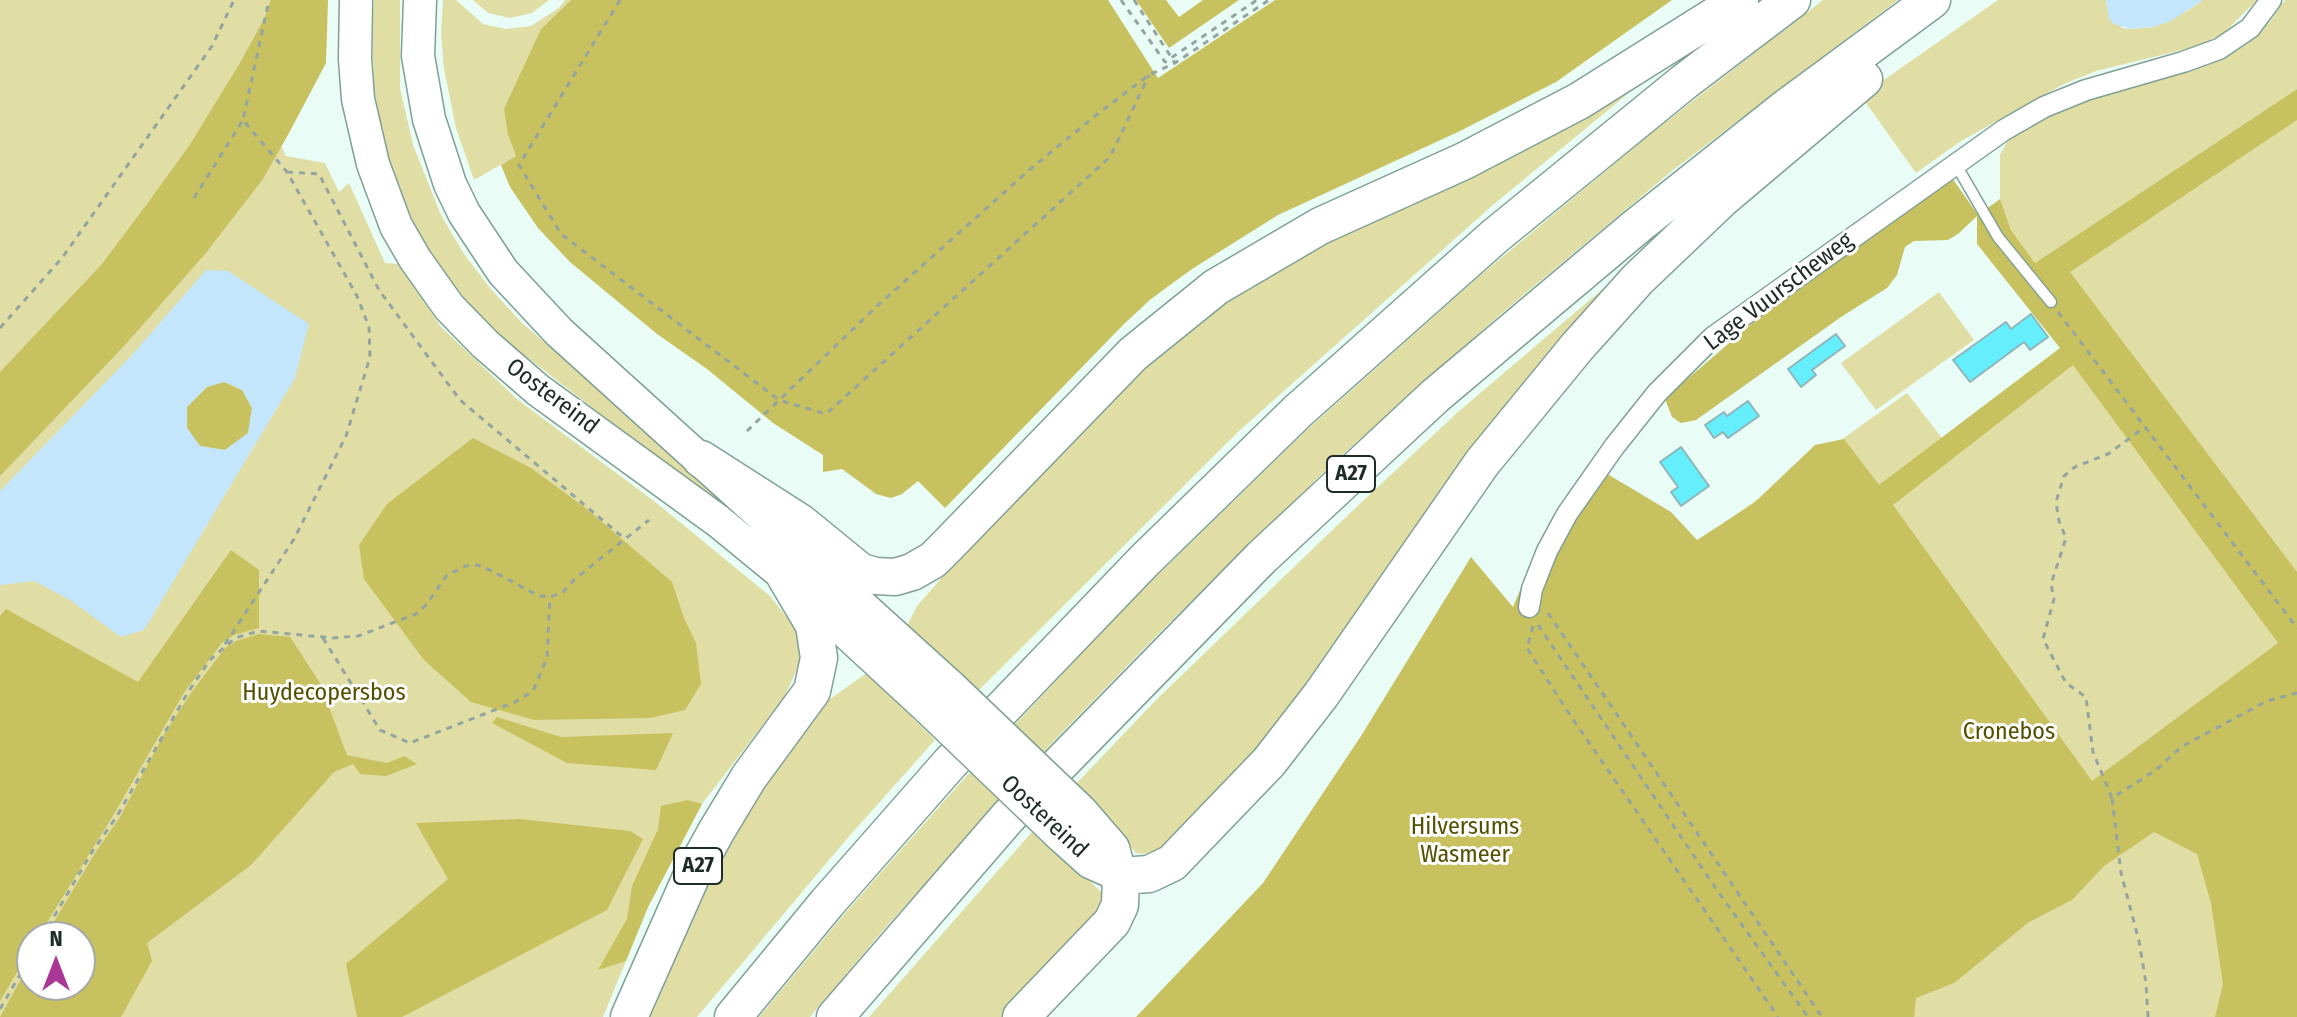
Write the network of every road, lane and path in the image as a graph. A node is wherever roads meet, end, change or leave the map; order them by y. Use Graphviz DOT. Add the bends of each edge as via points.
graph roads {
  1 [pos="234,0"];
  2 [pos="269,0"];
  3 [pos="356,0"];
  4 [pos="420,0"];
  5 [pos="620,0"];
  6 [pos="1121,0"];
  7 [pos="1134,0"];
  8 [pos="1257,0"];
  9 [pos="1269,0"];
  10 [pos="1740,0"];
  11 [pos="1792,0"];
  12 [pos="1932,0"];
  13 [pos="1951,0"];
  14 [pos="2271,0"];
  15 [pos="1171,58"];
  16 [pos="1175,63"];
  17 [pos="1149,75"];
  18 [pos="243,120"];
  19 [pos="1955,163"];
  20 [pos="287,172"];
  21 [pos="194,198"];
  22 [pos="2051,302"];
  23 [pos="0,328"];
  24 [pos="779,400"];
  25 [pos="2145,427"];
  26 [pos="747,431"];
  27 [pos="701,459"];
  28 [pos="649,520"];
  29 [pos="625,539"];
  30 [pos="785,576"];
  31 [pos="550,597"];
  32 [pos="1530,598"];
  33 [pos="2297,628"];
  34 [pos="323,637"];
  35 [pos="223,646"];
  36 [pos="2297,693"];
  37 [pos="940,697"];
  38 [pos="2112,798"];
  39 [pos="1121,876"];
  40 [pos="51,921"];
  41 [pos="16,982"];
  42 [pos="0,1009"];
  43 [pos="629,1017"];
  44 [pos="733,1017"];
  45 [pos="835,1017"];
  46 [pos="1021,1017"];
  47 [pos="1778,1017"];
  48 [pos="1808,1017"];
  49 [pos="1822,1017"];
  50 [pos="2148,1017"];
  1 -- 23 [label="path" via="212,46 62,258"];
  2 -- 18 [label="path"];
  3 -- 30 [label="main road, Oostereind" via="355,59 365,136 396,226 431,283 485,344 538,390"];
  4 -- 27 [label="main road, Oostereind" via="418,56 429,119 450,184 482,243 559,332"];
  5 -- 24 [label="path" via="519,165 561,234"];
  6 -- 15 [label="path" via="1165,62"];
  7 -- 15 [label="path"];
  8 -- 15 [label="path"];
  9 -- 16 [label="path"];
  10 -- 27 [label="highway" via="1579,101 1464,161 1320,226 1216,287 1133,354 933,560 912,572 895,577 861,572 801,523"];
  11 -- 44 [label="highway" via="1517,217 1298,411 1144,561 950,763"];
  12 -- 45 [label="highway, A27" via="1637,226 1435,396 1261,558 1018,806"];
  13 -- 39 [label="highway" via="1922,33 1791,139 1638,279 1482,463 1269,762 1172,863 1149,874"];
  14 -- 19 [label="street, Lage Vuurscheweg" via="2250,28 2219,49 2044,107"];
  15 -- 16 [label="path"];
  16 -- 17 [label="path"];
  17 -- 24 [label="path" via="1028,171"];
  17 -- 24 [label="path" via="1110,157 826,414"];
  18 -- 20 [label="path"];
  18 -- 21 [label="path"];
  19 -- 22 [label="lane" via="1998,237"];
  19 -- 32 [label="street, Lage Vuurscheweg" via="1713,337 1657,393 1567,514"];
  20 -- 29 [label="path" via="319,174 379,290 460,400"];
  20 -- 35 [label="path" via="357,296 369,327 370,357 346,436 300,526"];
  22 -- 25 [label="path"];
  24 -- 26 [label="path"];
  25 -- 33 [label="path"];
  25 -- 38 [label="path" via="2064,476 2056,502 2066,538 2051,584 2054,599 2043,639 2066,683 2086,697 2093,752"];
  27 -- 37 [label="main road, Oostereind"];
  28 -- 29 [label="path"];
  29 -- 31 [label="path"];
  30 -- 37 [label="main road, Oostereind"];
  30 -- 43 [label="highway, A27" via="814,625 819,658 812,691 717,830"];
  31 -- 34 [label="path" via="477,565 466,566 447,575 416,614 358,636"];
  31 -- 34 [label="path" via="547,658 533,691 410,743 380,730"];
  32 -- 47 [label="path" via="1533,626 1527,648"];
  32 -- 48 [label="path" via="1542,632"];
  32 -- 49 [label="path"];
  34 -- 35 [label="path" via="259,631"];
  35 -- 40 [label="path" via="161,735"];
  36 -- 38 [label="path" via="2267,701 2181,747"];
  37 -- 39 [label="main road, Oostereind, bridge" via="1059,834 1090,862"];
  37 -- 39 [label="main road, Oostereind, bridge" via="1081,811 1113,848"];
  38 -- 50 [label="path"];
  39 -- 46 [label="highway" via="1120,905 1112,922"];
  41 -- 42 [label="path"];
}
